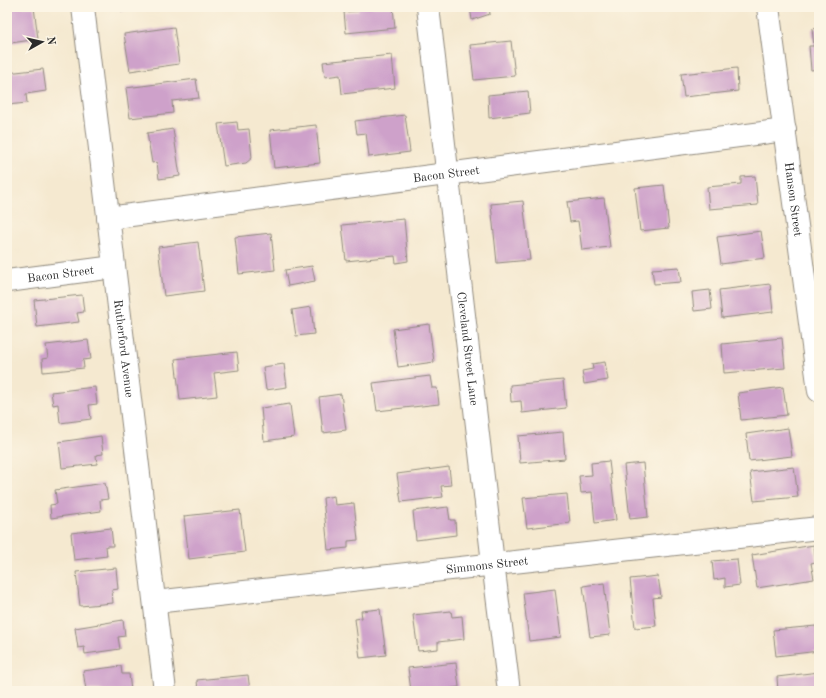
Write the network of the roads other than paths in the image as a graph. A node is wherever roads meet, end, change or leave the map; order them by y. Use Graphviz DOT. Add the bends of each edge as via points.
graph roads {
  1 [pos="82,7"];
  2 [pos="428,7"];
  3 [pos="768,7"];
  4 [pos="785,130"];
  5 [pos="447,175"];
  6 [pos="108,218"];
  7 [pos="114,267"];
  8 [pos="7,281"];
  9 [pos="819,391"];
  10 [pos="819,528"];
  11 [pos="492,563"];
  12 [pos="155,602"];
  13 [pos="165,691"];
  14 [pos="509,691"];
  1 -- 6 [label="street, Rutherford Avenue"];
  2 -- 5 [label="street, Cleveland Street Lane"];
  3 -- 4 [label="street, Hanson Street"];
  4 -- 5 [label="street, Bacon Street"];
  4 -- 9 [label="street, Hanson Street"];
  5 -- 6 [label="street, Bacon Street"];
  5 -- 11 [label="street, Cleveland Street Lane"];
  6 -- 7 [label="street, Rutherford Avenue"];
  7 -- 8 [label="street, Bacon Street"];
  7 -- 12 [label="street, Rutherford Avenue"];
  10 -- 11 [label="street, Simmons Street"];
  11 -- 12 [label="street, Simmons Street"];
  11 -- 14 [label="street, Cleveland Street Lane"];
  12 -- 13 [label="street, Rutherford Avenue"];
}
